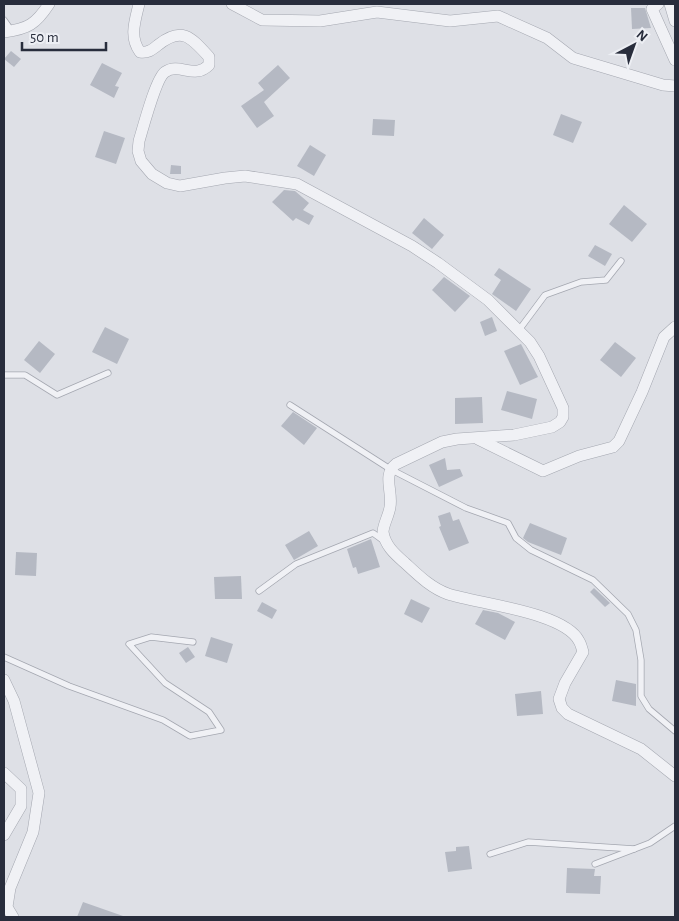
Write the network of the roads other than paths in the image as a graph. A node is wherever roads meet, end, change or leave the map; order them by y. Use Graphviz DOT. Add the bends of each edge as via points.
graph roads {
  1 [pos="50,4"];
  2 [pos="138,4"];
  3 [pos="232,4"];
  4 [pos="658,4"];
  5 [pos="670,4"];
  6 [pos="4,20"];
  7 [pos="675,21"];
  8 [pos="8,31"];
  9 [pos="675,60"];
  10 [pos="675,86"];
  11 [pos="621,261"];
  12 [pos="675,327"];
  13 [pos="518,330"];
  14 [pos="108,373"];
  15 [pos="4,375"];
  16 [pos="290,405"];
  17 [pos="476,438"];
  18 [pos="390,468"];
  19 [pos="386,542"];
  20 [pos="259,591"];
  21 [pos="193,642"];
  22 [pos="4,657"];
  23 [pos="4,680"];
  24 [pos="675,731"];
  25 [pos="4,773"];
  26 [pos="675,776"];
  27 [pos="675,826"];
  28 [pos="4,835"];
  29 [pos="634,849"];
  30 [pos="490,854"];
  31 [pos="595,864"];
  32 [pos="13,917"];
  1 -- 8 [label="street" via="41,17 23,30"];
  2 -- 13 [label="street" via="132,30 134,44 140,52 146,52 176,34 185,36 209,57 205,70 167,71 158,82 138,151 141,161 152,174 180,186 245,176 297,184 438,263 488,300"];
  3 -- 10 [label="street" via="262,20 320,21 377,12 450,21 498,16 547,38 573,58"];
  4 -- 9 [label="street" via="652,9"];
  5 -- 7 [label="street"];
  6 -- 8 [label="lane"];
  11 -- 13 [label="lane" via="606,280 581,282 545,295"];
  12 -- 17 [label="street" via="664,337 619,441 613,447 543,470"];
  13 -- 17 [label="street" via="530,342 543,365 563,408 563,418 544,429"];
  14 -- 15 [label="lane" via="57,395 25,375"];
  16 -- 18 [label="lane"];
  17 -- 18 [label="street" via="442,442"];
  18 -- 19 [label="street" via="391,504 384,529"];
  18 -- 24 [label="lane" via="466,508 508,523 516,538 531,550 593,580 628,614 636,630 642,696 649,709"];
  19 -- 20 [label="lane" via="373,533 296,564"];
  19 -- 26 [label="street" via="427,583 447,594 553,620 568,630 579,640 583,652 565,683 559,700 562,708 568,714 640,748"];
  21 -- 22 [label="lane" via="151,636 130,644 165,683 209,712 221,730 190,736 163,720 68,686"];
  23 -- 32 [label="street" via="14,701 39,793 33,832 10,888 7,907"];
  25 -- 28 [label="street" via="21,789 21,806"];
  27 -- 29 [label="lane" via="650,843"];
  29 -- 30 [label="lane" via="528,842"];
  29 -- 31 [label="lane"];
}
